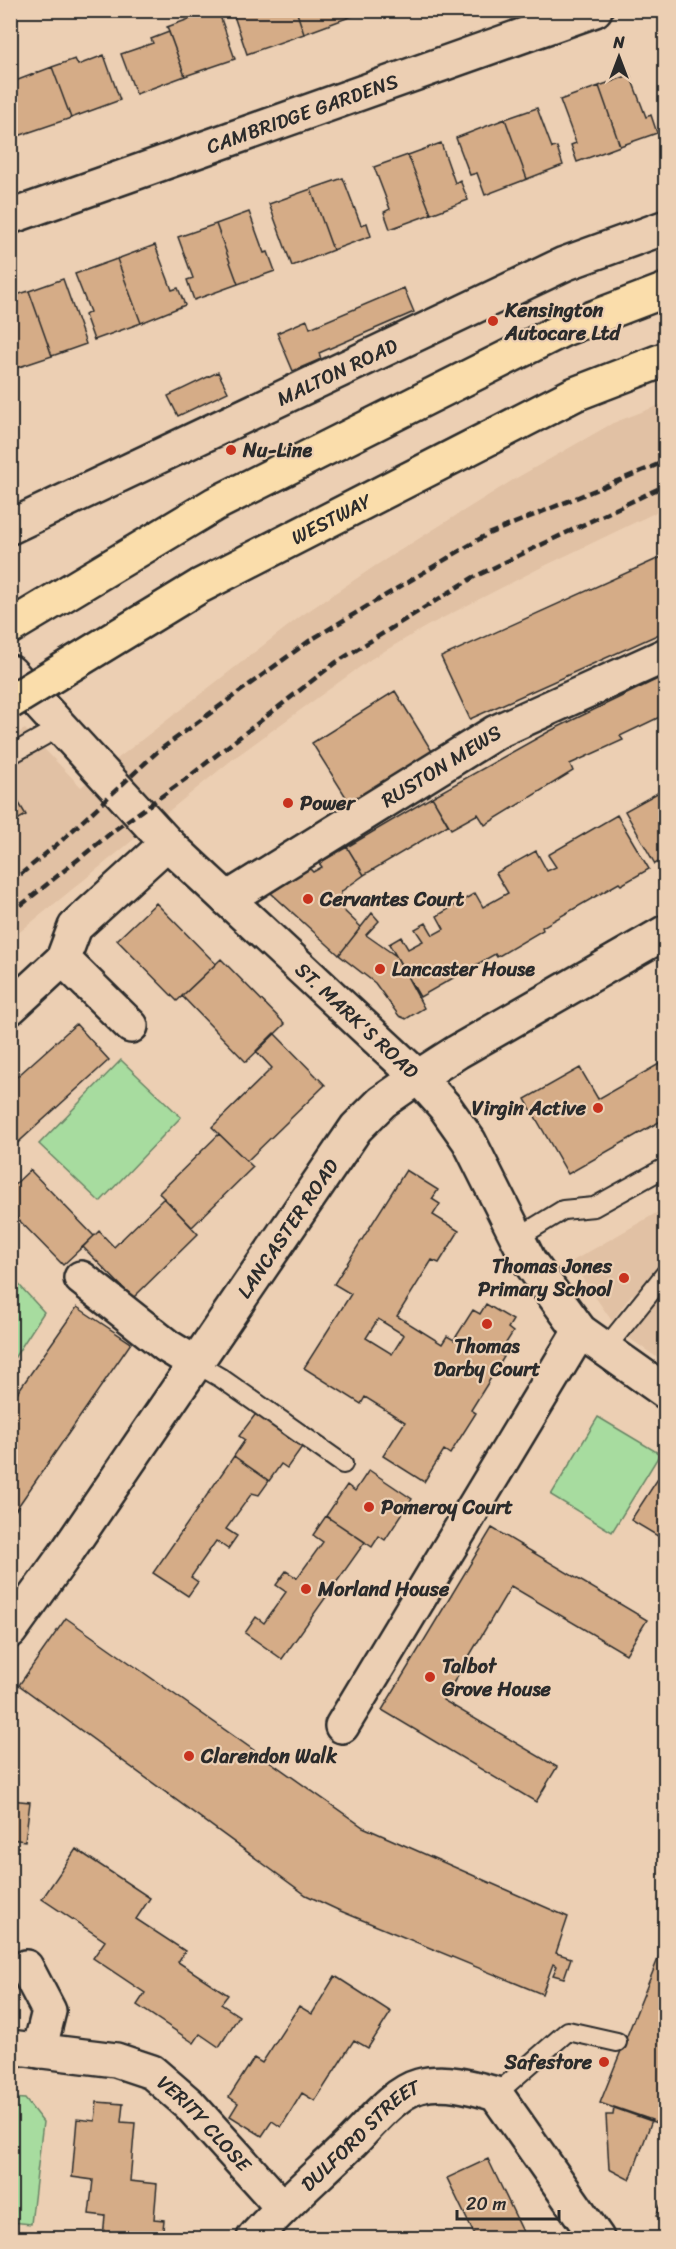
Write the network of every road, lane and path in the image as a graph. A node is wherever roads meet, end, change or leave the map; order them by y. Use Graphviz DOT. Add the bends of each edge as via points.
graph roads {
  1 [pos="595,10"];
  2 [pos="10,217"];
  3 [pos="666,227"];
  4 [pos="666,290"];
  5 [pos="666,359"];
  6 [pos="10,527"];
  7 [pos="10,627"];
  8 [pos="666,655"];
  9 [pos="10,672"];
  10 [pos="10,702"];
  11 [pos="60,727"];
  12 [pos="10,755"];
  13 [pos="167,843"];
  14 [pos="227,899"];
  15 [pos="666,932"];
  16 [pos="63,959"];
  17 [pos="10,1008"];
  18 [pos="131,1026"];
  19 [pos="418,1077"];
  20 [pos="666,1167"];
  21 [pos="518,1238"];
  22 [pos="666,1273"];
  23 [pos="81,1278"];
  24 [pos="592,1341"];
  25 [pos="195,1363"];
  26 [pos="666,1392"];
  27 [pos="343,1464"];
  28 [pos="10,1631"];
  29 [pos="342,1726"];
  30 [pos="26,1967"];
  31 [pos="616,2042"];
  32 [pos="25,2049"];
  33 [pos="496,2094"];
  34 [pos="282,2206"];
  35 [pos="254,2238"];
  36 [pos="597,2238"];
  1 -- 2 [label="street, CAMBRIDGE GARDENS"];
  3 -- 6 [label="street, MALTON ROAD" via="564,264"];
  4 -- 7 [label="highway" via="564,329 215,504"];
  5 -- 10 [label="highway, WESTWAY, bridge" via="575,394 200,586"];
  8 -- 14 [label="street, RUSTON MEWS" via="496,732"];
  9 -- 11 [label="street, ST. MARK'S ROAD"];
  11 -- 12 [label="lane"];
  11 -- 13 [label="street, ST. MARK'S ROAD"];
  13 -- 14 [label="street, ST. MARK'S ROAD"];
  13 -- 16 [label="street" via="75,927"];
  14 -- 19 [label="street, ST. MARK'S ROAD"];
  15 -- 19 [label="street, LANCASTER ROAD"];
  16 -- 17 [label="street"];
  16 -- 18 [label="street"];
  19 -- 21 [label="street, ST. MARK'S ROAD" via="469,1141"];
  19 -- 25 [label="street, LANCASTER ROAD" via="382,1102 356,1128"];
  20 -- 21 [label="lane" via="594,1207 563,1210"];
  21 -- 24 [label="street, ST. MARK'S ROAD" via="529,1261"];
  22 -- 24 [label="lane"];
  23 -- 25 [label="street" via="167,1346"];
  24 -- 26 [label="street, ST. MARK'S ROAD"];
  24 -- 29 [label="street"];
  25 -- 27 [label="lane"];
  25 -- 28 [label="street, LANCASTER ROAD"];
  30 -- 32 [label="street, VERITY CLOSE" via="50,2011"];
  31 -- 33 [label="lane" via="568,2031"];
  32 -- 34 [label="street, VERITY CLOSE" via="116,2060 152,2072 189,2104"];
  33 -- 34 [label="street, DULFORD STREET" via="450,2083 418,2086 393,2102"];
  33 -- 36 [label="street"];
  34 -- 35 [label="street, DULFORD STREET"];
}
